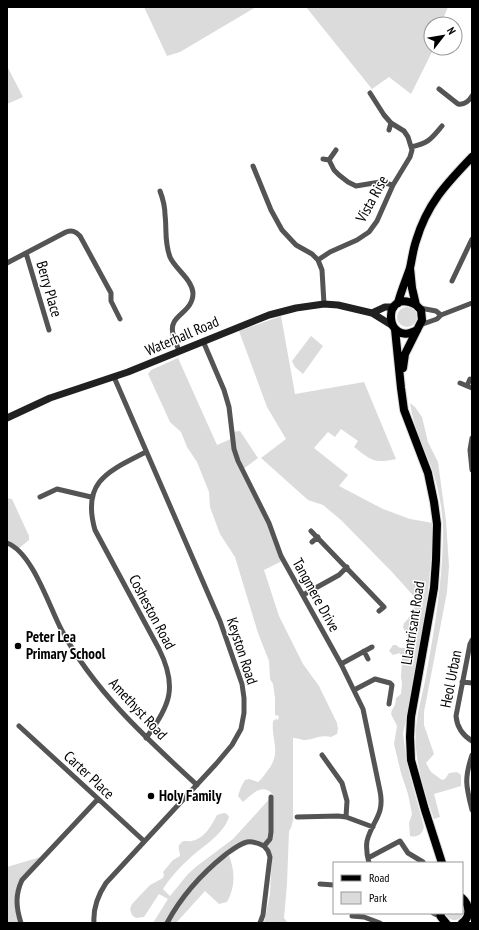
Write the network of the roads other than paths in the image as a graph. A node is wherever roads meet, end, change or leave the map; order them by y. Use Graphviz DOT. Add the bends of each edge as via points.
graph roads {
  1 [pos="439,89"];
  2 [pos="370,93"];
  3 [pos="472,96"];
  4 [pos="391,123"];
  5 [pos="442,126"];
  6 [pos="390,130"];
  7 [pos="411,147"];
  8 [pos="336,150"];
  9 [pos="472,157"];
  10 [pos="323,159"];
  11 [pos="329,160"];
  12 [pos="253,166"];
  13 [pos="393,186"];
  14 [pos="160,191"];
  15 [pos="472,239"];
  16 [pos="26,252"];
  17 [pos="318,260"];
  18 [pos="7,263"];
  19 [pos="410,268"];
  20 [pos="452,281"];
  21 [pos="472,303"];
  22 [pos="324,304"];
  23 [pos="396,305"];
  24 [pos="418,306"];
  25 [pos="372,313"];
  26 [pos="441,315"];
  27 [pos="120,319"];
  28 [pos="394,328"];
  29 [pos="418,328"];
  30 [pos="49,330"];
  31 [pos="203,341"];
  32 [pos="179,351"];
  33 [pos="114,377"];
  34 [pos="470,379"];
  35 [pos="460,383"];
  36 [pos="470,387"];
  37 [pos="401,388"];
  38 [pos="7,418"];
  39 [pos="472,438"];
  40 [pos="146,452"];
  41 [pos="472,470"];
  42 [pos="40,497"];
  43 [pos="91,497"];
  44 [pos="311,531"];
  45 [pos="318,537"];
  46 [pos="312,542"];
  47 [pos="7,543"];
  48 [pos="347,567"];
  49 [pos="302,595"];
  50 [pos="379,611"];
  51 [pos="472,640"];
  52 [pos="372,647"];
  53 [pos="364,651"];
  54 [pos="368,659"];
  55 [pos="341,664"];
  56 [pos="462,682"];
  57 [pos="472,684"];
  58 [pos="354,690"];
  59 [pos="389,704"];
  60 [pos="19,726"];
  61 [pos="146,738"];
  62 [pos="472,742"];
  63 [pos="472,754"];
  64 [pos="322,755"];
  65 [pos="197,785"];
  66 [pos="271,797"];
  67 [pos="98,799"];
  68 [pos="472,810"];
  69 [pos="346,817"];
  70 [pos="297,818"];
  71 [pos="373,827"];
  72 [pos="144,841"];
  73 [pos="264,846"];
  74 [pos="368,861"];
  75 [pos="422,862"];
  76 [pos="442,862"];
  77 [pos="320,884"];
  78 [pos="333,885"];
  79 [pos="465,901"];
  80 [pos="353,915"];
  81 [pos="467,920"];
  82 [pos="21,923"];
  83 [pos="94,923"];
  84 [pos="167,923"];
  85 [pos="260,923"];
  86 [pos="352,923"];
  87 [pos="380,923"];
  1 -- 3 [label="street" via="458,104 466,103"];
  2 -- 4 [label="street"];
  4 -- 6 [label="street"];
  4 -- 7 [label="street" via="404,131"];
  5 -- 7 [label="street" via="429,141"];
  7 -- 13 [label="street, Vista Rise" via="410,157"];
  8 -- 11 [label="street"];
  9 -- 19 [label="main road, Llantrisant Road" via="445,184 428,210 416,241"];
  10 -- 11 [label="street"];
  11 -- 13 [label="street" via="339,175 356,186 380,182"];
  12 -- 17 [label="street" via="282,230 296,245"];
  13 -- 17 [label="street, Vista Rise" via="369,232"];
  14 -- 32 [label="street" via="166,215 167,247 171,258 193,290 190,305 174,322 172,332"];
  15 -- 20 [label="street"];
  16 -- 18 [label="street, Berry Place"];
  16 -- 27 [label="street" via="69,230 76,232 111,293 111,301"];
  16 -- 30 [label="street, Berry Place"];
  17 -- 22 [label="street" via="322,270"];
  19 -- 23 [label="main road, Llantrisant Road"];
  19 -- 24 [label="main road, Llantrisant Road"];
  21 -- 26 [label="street"];
  22 -- 25 [label="street, Waterhall Road"];
  22 -- 31 [label="street, Waterhall Road" via="269,315"];
  23 -- 24 [label="main road" via="408,301"];
  23 -- 25 [label="street"];
  23 -- 28 [label="main road, Llantrisant Road" via="390,316"];
  24 -- 26 [label="street"];
  24 -- 29 [label="main road, Llantrisant Road" via="422,315"];
  25 -- 28 [label="street, Waterhall Road"];
  26 -- 29 [label="street"];
  28 -- 29 [label="main road" via="401,333 407,333"];
  28 -- 37 [label="main road, Llantrisant Road"];
  29 -- 37 [label="main road, Llantrisant Road" via="405,354"];
  31 -- 32 [label="street, Waterhall Road"];
  31 -- 49 [label="street, Tangmere Drive" via="229,407 238,461 269,523 281,556"];
  32 -- 33 [label="street, Waterhall Road"];
  33 -- 38 [label="street, Waterhall Road" via="50,398"];
  33 -- 40 [label="street, Keyston Road"];
  34 -- 36 [label="street"];
  35 -- 36 [label="street"];
  37 -- 76 [label="main road, Llantrisant Road" via="404,410 428,473 437,524 434,588 411,717 410,737 411,760"];
  39 -- 41 [label="street"];
  40 -- 43 [label="street" via="107,473"];
  40 -- 65 [label="street, Keyston Road" via="220,621 238,672 244,698 241,729 232,745"];
  42 -- 43 [label="street" via="57,489"];
  43 -- 61 [label="street, Cosheston Road" via="91,516 95,530 168,668 168,701"];
  44 -- 45 [label="street"];
  45 -- 46 [label="street"];
  45 -- 48 [label="street"];
  47 -- 61 [label="street, Amethyst Road" via="18,549 28,561 62,630 90,674 117,708"];
  48 -- 49 [label="street" via="339,575"];
  48 -- 50 [label="street" via="384,607"];
  49 -- 55 [label="street, Tangmere Drive"];
  51 -- 56 [label="street, Heol Urban"];
  52 -- 53 [label="street"];
  53 -- 54 [label="street"];
  53 -- 55 [label="street"];
  55 -- 58 [label="street, Tangmere Drive"];
  56 -- 57 [label="street"];
  56 -- 62 [label="street, Heol Urban" via="456,710 457,723"];
  58 -- 59 [label="street" via="375,679 390,682 392,685"];
  58 -- 71 [label="street, Tangmere Drive" via="363,709 381,794 380,813"];
  60 -- 67 [label="street, Carter Place"];
  61 -- 65 [label="street, Amethyst Road"];
  63 -- 68 [label="street" via="466,783"];
  64 -- 69 [label="street" via="342,783 347,801"];
  65 -- 72 [label="street, Keyston Road"];
  66 -- 73 [label="street" via="271,832 270,839"];
  67 -- 72 [label="street, Carter Place"];
  67 -- 82 [label="street" via="22,880 16,900"];
  69 -- 70 [label="street"];
  69 -- 71 [label="street"];
  71 -- 74 [label="street, Tangmere Drive" via="367,842"];
  72 -- 83 [label="street, Keyston Road" via="100,892 93,916"];
  73 -- 84 [label="street" via="256,842 239,845 211,866 184,894"];
  73 -- 85 [label="street" via="270,857"];
  74 -- 75 [label="street" via="400,841 408,853"];
  77 -- 78 [label="street"];
  79 -- 81 [label="main road" via="468,908"];
  80 -- 86 [label="street"];
  80 -- 87 [label="street"];
}
